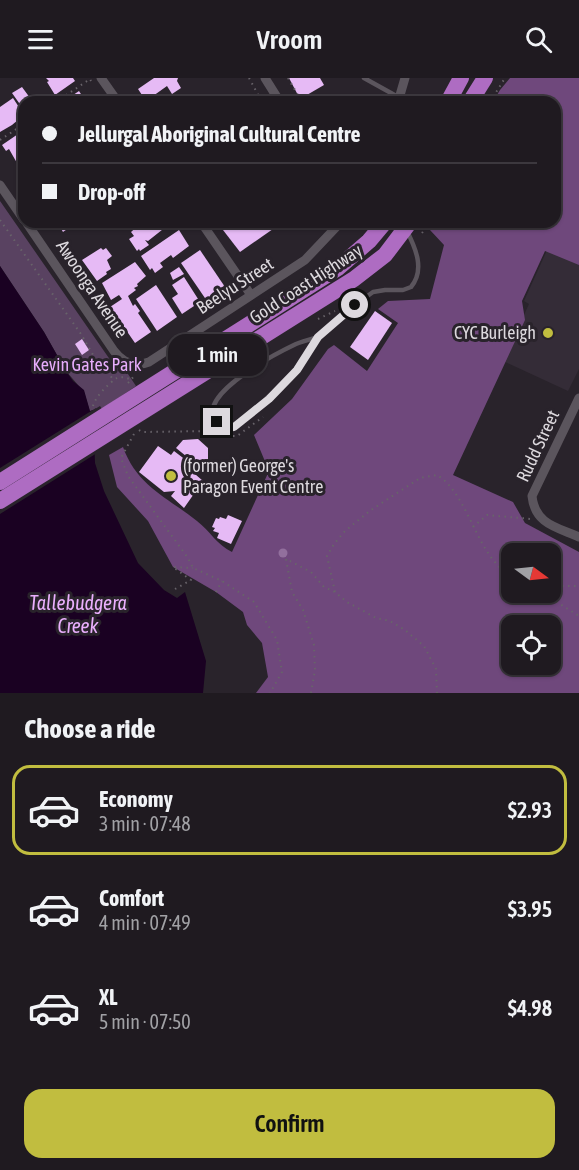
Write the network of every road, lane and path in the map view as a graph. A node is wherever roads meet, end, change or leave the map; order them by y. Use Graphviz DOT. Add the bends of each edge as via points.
graph roads {
  1 [pos="249,78"];
  2 [pos="266,78"];
  3 [pos="288,78"];
  4 [pos="364,78"];
  5 [pos="405,78"];
  6 [pos="460,78"];
  7 [pos="485,78"];
  8 [pos="505,78"];
  9 [pos="97,81"];
  10 [pos="65,96"];
  11 [pos="112,96"];
  12 [pos="259,96"];
  13 [pos="276,96"];
  14 [pos="298,96"];
  15 [pos="393,96"];
  16 [pos="400,96"];
  17 [pos="451,96"];
  18 [pos="474,96"];
  19 [pos="494,96"];
  20 [pos="18,128"];
  21 [pos="0,140"];
  22 [pos="0,184"];
  23 [pos="18,211"];
  24 [pos="0,220"];
  25 [pos="30,228"];
  26 [pos="205,228"];
  27 [pos="335,228"];
  28 [pos="380,228"];
  29 [pos="409,228"];
  30 [pos="410,228"];
  31 [pos="254,275"];
  32 [pos="265,275"];
  33 [pos="251,295"];
  34 [pos="315,321"];
  35 [pos="321,324"];
  36 [pos="318,337"];
  37 [pos="138,365"];
  38 [pos="114,380"];
  39 [pos="579,398"];
  40 [pos="113,420"];
  41 [pos="220,425"];
  42 [pos="0,482"];
  43 [pos="0,501"];
  44 [pos="542,521"];
  45 [pos="473,527"];
  46 [pos="579,537"];
  47 [pos="193,568"];
  48 [pos="501,571"];
  49 [pos="222,581"];
  50 [pos="561,586"];
  51 [pos="579,586"];
  52 [pos="176,589"];
  53 [pos="216,592"];
  54 [pos="334,592"];
  55 [pos="558,603"];
  56 [pos="579,616"];
  57 [pos="270,693"];
  58 [pos="311,693"];
  59 [pos="437,693"];
  1 -- 12 [label="path"];
  2 -- 13 [label="street"];
  3 -- 14 [label="path"];
  4 -- 15 [label="lane"];
  5 -- 16 [label="street"];
  6 -- 17 [label="highway"];
  7 -- 18 [label="highway"];
  8 -- 19 [label="path"];
  9 -- 10 [label="path" via="90,79"];
  9 -- 11 [label="street"];
  20 -- 21 [label="path"];
  22 -- 23 [label="street, Awoonga Avenue"];
  24 -- 38 [label="path" via="96,360"];
  25 -- 37 [label="street, Awoonga Avenue" via="118,356 126,363"];
  26 -- 33 [label="street"];
  27 -- 33 [label="street, Beelyu Street" via="305,260"];
  28 -- 40 [label="highway, Gold Coast Highway" via="338,268"];
  29 -- 40 [label="highway, Gold Coast Highway" via="366,270"];
  30 -- 36 [label="lane" via="418,270 414,284 407,290 373,292"];
  31 -- 32 [label="path"];
  33 -- 37 [label="street, Beelyu Street" via="149,362"];
  34 -- 35 [label="path" via="337,311"];
  36 -- 41 [label="lane" via="297,370 269,399 234,427"];
  36 -- 41 [label="lane" via="259,364 219,396 213,411"];
  39 -- 44 [label="street, Rudd Street" via="532,496 533,509"];
  40 -- 42 [label="highway, Gold Coast Highway"];
  40 -- 43 [label="highway, Gold Coast Highway"];
  41 -- 47 [label="path" via="213,431 136,429 122,454 128,476"];
  44 -- 45 [label="path" via="487,515"];
  44 -- 46 [label="street"];
  45 -- 48 [label="path"];
  45 -- 54 [label="path" via="447,481 437,476 420,478 371,510 333,544 327,556"];
  47 -- 49 [label="path"];
  47 -- 52 [label="path" via="173,567 191,580"];
  49 -- 53 [label="path"];
  49 -- 57 [label="path" via="254,602 277,640 282,672"];
  50 -- 51 [label="path"];
  54 -- 58 [label="path" via="311,572 288,563 292,592 303,610 314,645"];
  54 -- 59 [label="path" via="376,618 398,625 424,646 436,669"];
  55 -- 56 [label="path"];
}
